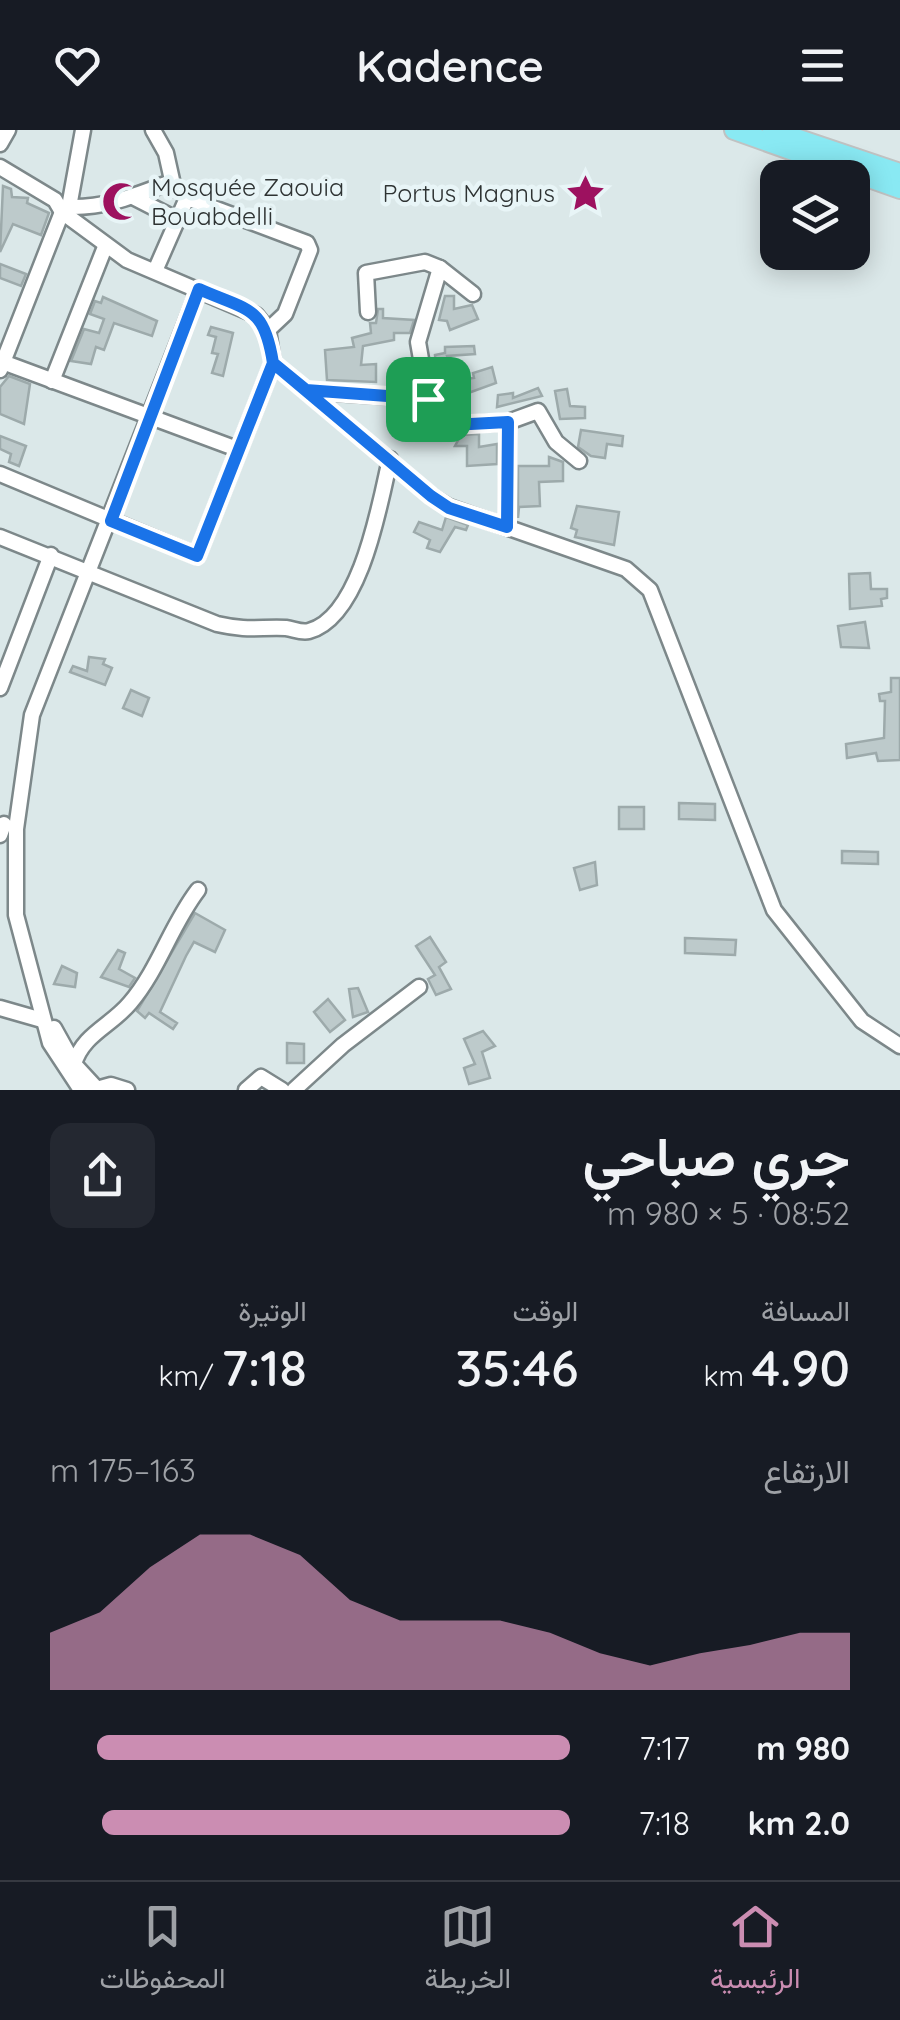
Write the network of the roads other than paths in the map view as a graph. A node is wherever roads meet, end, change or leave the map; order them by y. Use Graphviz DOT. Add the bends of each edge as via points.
graph roads {
  1 [pos="8,130"];
  2 [pos="83,130"];
  3 [pos="153,130"];
  4 [pos="734,130"];
  5 [pos="772,130"];
  6 [pos="0,144"];
  7 [pos="0,166"];
  8 [pos="900,173"];
  9 [pos="170,182"];
  10 [pos="900,189"];
  11 [pos="135,198"];
  12 [pos="183,201"];
  13 [pos="66,210"];
  14 [pos="176,219"];
  15 [pos="105,247"];
  16 [pos="440,268"];
  17 [pos="155,271"];
  18 [pos="199,289"];
  19 [pos="472,294"];
  20 [pos="368,312"];
  21 [pos="268,330"];
  22 [pos="273,363"];
  23 [pos="1,365"];
  24 [pos="52,381"];
  25 [pos="306,390"];
  26 [pos="428,399"];
  27 [pos="150,419"];
  28 [pos="508,422"];
  29 [pos="237,449"];
  30 [pos="390,459"];
  31 [pos="579,460"];
  32 [pos="0,466"];
  33 [pos="0,474"];
  34 [pos="113,517"];
  35 [pos="507,527"];
  36 [pos="0,537"];
  37 [pos="51,555"];
  38 [pos="90,571"];
  39 [pos="0,688"];
  40 [pos="5,828"];
  41 [pos="198,890"];
  42 [pos="0,910"];
  43 [pos="16,915"];
  44 [pos="30,978"];
  45 [pos="419,987"];
  46 [pos="0,1008"];
  47 [pos="42,1020"];
  48 [pos="86,1039"];
  49 [pos="59,1040"];
  50 [pos="900,1046"];
  51 [pos="74,1064"];
  52 [pos="92,1089"];
  53 [pos="128,1090"];
  54 [pos="246,1090"];
  55 [pos="282,1090"];
  56 [pos="294,1090"];
  1 -- 6 [label="street"];
  2 -- 13 [label="street"];
  3 -- 9 [label="street" via="166,153"];
  4 -- 10 [label="main road"];
  5 -- 8 [label="main road"];
  7 -- 13 [label="street"];
  9 -- 11 [label="street"];
  9 -- 12 [label="street"];
  11 -- 13 [label="street"];
  11 -- 14 [label="street"];
  12 -- 14 [label="street"];
  12 -- 21 [label="street" via="193,197 309,246 285,314"];
  13 -- 15 [label="street"];
  13 -- 23 [label="street"];
  14 -- 17 [label="street"];
  15 -- 17 [label="street"];
  15 -- 24 [label="street"];
  16 -- 19 [label="street"];
  16 -- 20 [label="street" via="426,262 366,273"];
  16 -- 26 [label="street" via="418,342"];
  17 -- 18 [label="street"];
  18 -- 21 [label="street" via="256,315"];
  18 -- 27 [label="street"];
  21 -- 22 [label="street"];
  22 -- 25 [label="street"];
  22 -- 29 [label="street"];
  23 -- 24 [label="street"];
  24 -- 27 [label="street"];
  25 -- 26 [label="street"];
  25 -- 30 [label="street"];
  26 -- 28 [label="street" via="452,425"];
  27 -- 29 [label="street"];
  27 -- 34 [label="street"];
  28 -- 31 [label="street" via="538,411 556,442"];
  28 -- 35 [label="street"];
  29 -- 34 [label="street" via="197,556"];
  30 -- 35 [label="street" via="449,508"];
  30 -- 38 [label="street" via="358,572 324,624 309,631 251,632 216,624"];
  32 -- 34 [label="street"];
  33 -- 34 [label="street"];
  34 -- 38 [label="street"];
  35 -- 50 [label="street" via="626,569 650,590 774,910 862,1021"];
  36 -- 37 [label="street"];
  37 -- 38 [label="street"];
  37 -- 39 [label="street"];
  38 -- 40 [label="street" via="32,715"];
  40 -- 43 [label="street"];
  41 -- 48 [label="street" via="136,995"];
  42 -- 43 [label="street"];
  43 -- 44 [label="street"];
  44 -- 47 [label="street"];
  44 -- 49 [label="street"];
  45 -- 56 [label="street"];
  46 -- 47 [label="street"];
  47 -- 52 [label="street" via="62,1066"];
  48 -- 49 [label="street"];
  48 -- 51 [label="street"];
  49 -- 51 [label="street"];
  51 -- 52 [label="street"];
  52 -- 53 [label="street"];
  54 -- 55 [label="street" via="261,1077"];
}
